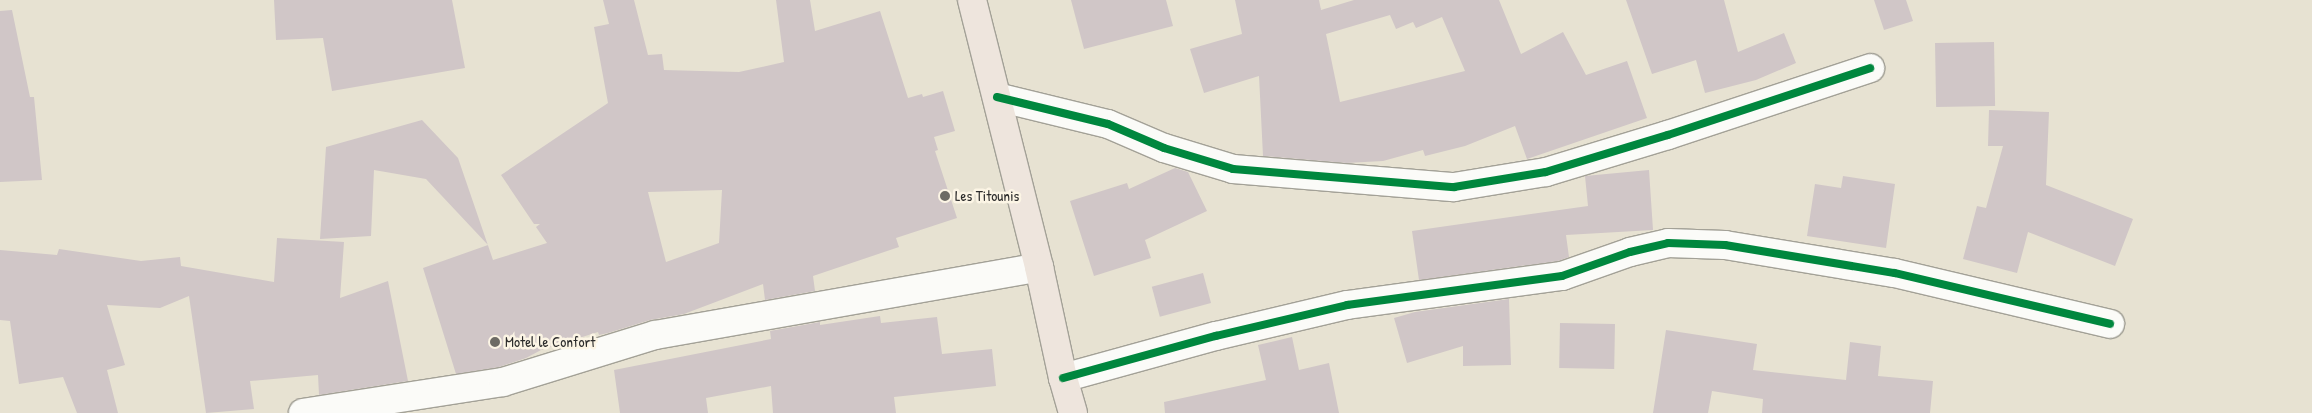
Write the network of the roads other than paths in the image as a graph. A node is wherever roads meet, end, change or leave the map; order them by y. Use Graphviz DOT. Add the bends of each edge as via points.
graph roads {
  1 [pos="972,0"];
  2 [pos="1870,68"];
  3 [pos="997,96"];
  4 [pos="1039,267"];
  5 [pos="2110,324"];
  6 [pos="1063,378"];
  7 [pos="303,413"];
  8 [pos="1073,413"];
  1 -- 3 [label="highway"];
  2 -- 3 [label="street" via="1668,136 1546,172 1454,187 1233,169 1164,148 1108,124"];
  3 -- 4 [label="highway"];
  4 -- 6 [label="highway"];
  4 -- 7 [label="street" via="655,336 503,382"];
  5 -- 6 [label="street" via="1895,273 1725,245 1668,243 1630,252 1562,276 1347,305 1216,336"];
  6 -- 8 [label="highway"];
}
